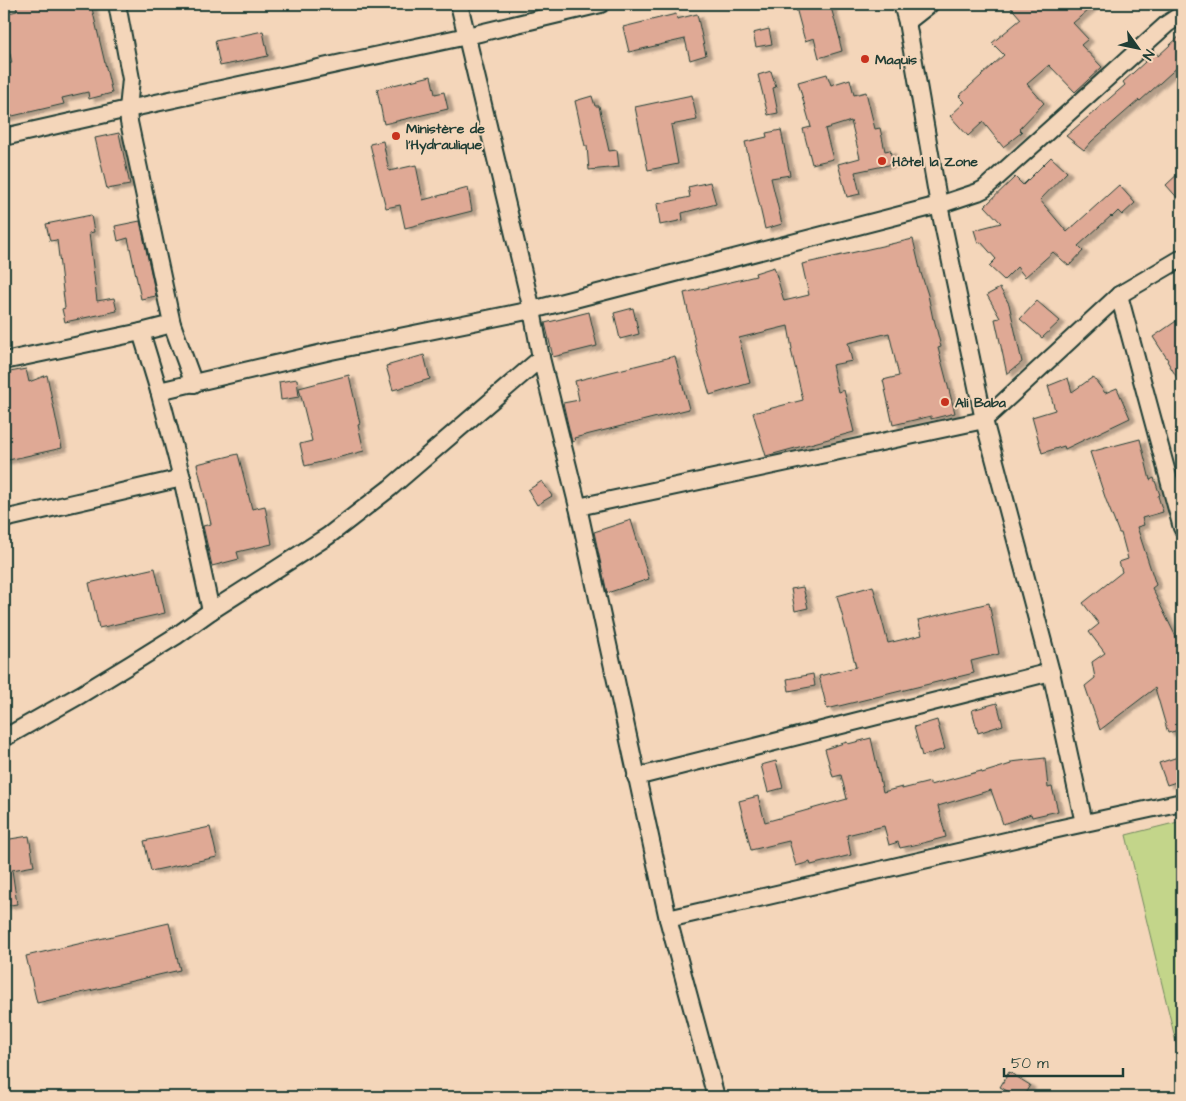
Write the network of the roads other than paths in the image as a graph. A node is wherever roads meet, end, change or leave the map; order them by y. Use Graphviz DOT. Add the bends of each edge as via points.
graph roads {
  1 [pos="117,4"];
  2 [pos="459,4"];
  3 [pos="600,4"];
  4 [pos="902,4"];
  5 [pos="930,4"];
  6 [pos="1178,10"];
  7 [pos="907,22"];
  8 [pos="467,36"];
  9 [pos="128,109"];
  10 [pos="4,137"];
  11 [pos="939,205"];
  12 [pos="1182,258"];
  13 [pos="1119,295"];
  14 [pos="532,310"];
  15 [pos="172,324"];
  16 [pos="141,332"];
  17 [pos="541,358"];
  18 [pos="4,361"];
  19 [pos="194,384"];
  20 [pos="159,391"];
  21 [pos="984,420"];
  22 [pos="182,478"];
  23 [pos="578,507"];
  24 [pos="4,519"];
  25 [pos="1182,528"];
  26 [pos="211,611"];
  27 [pos="1051,672"];
  28 [pos="4,738"];
  29 [pos="636,777"];
  30 [pos="1182,802"];
  31 [pos="1084,823"];
  32 [pos="668,920"];
  33 [pos="716,1097"];
  1 -- 9 [label="street" via="131,79"];
  2 -- 8 [label="street"];
  3 -- 8 [label="street"];
  4 -- 7 [label="street"];
  5 -- 7 [label="street"];
  6 -- 11 [label="street" via="984,189"];
  7 -- 11 [label="street"];
  8 -- 9 [label="street"];
  8 -- 14 [label="street"];
  9 -- 10 [label="street"];
  9 -- 15 [label="street"];
  11 -- 14 [label="street"];
  11 -- 21 [label="street"];
  12 -- 13 [label="street"];
  13 -- 21 [label="street"];
  13 -- 25 [label="street"];
  14 -- 17 [label="street"];
  14 -- 19 [label="street"];
  15 -- 16 [label="street"];
  15 -- 19 [label="street"];
  16 -- 18 [label="street"];
  16 -- 20 [label="street"];
  17 -- 23 [label="street"];
  17 -- 26 [label="street" via="390,488 328,536"];
  19 -- 20 [label="street"];
  20 -- 22 [label="street"];
  21 -- 23 [label="street"];
  21 -- 27 [label="street"];
  22 -- 24 [label="street"];
  22 -- 26 [label="street"];
  23 -- 29 [label="street"];
  26 -- 28 [label="street" via="131,664"];
  27 -- 29 [label="street"];
  27 -- 31 [label="street"];
  29 -- 32 [label="street"];
  30 -- 31 [label="street"];
  31 -- 32 [label="street"];
  32 -- 33 [label="street"];
}
